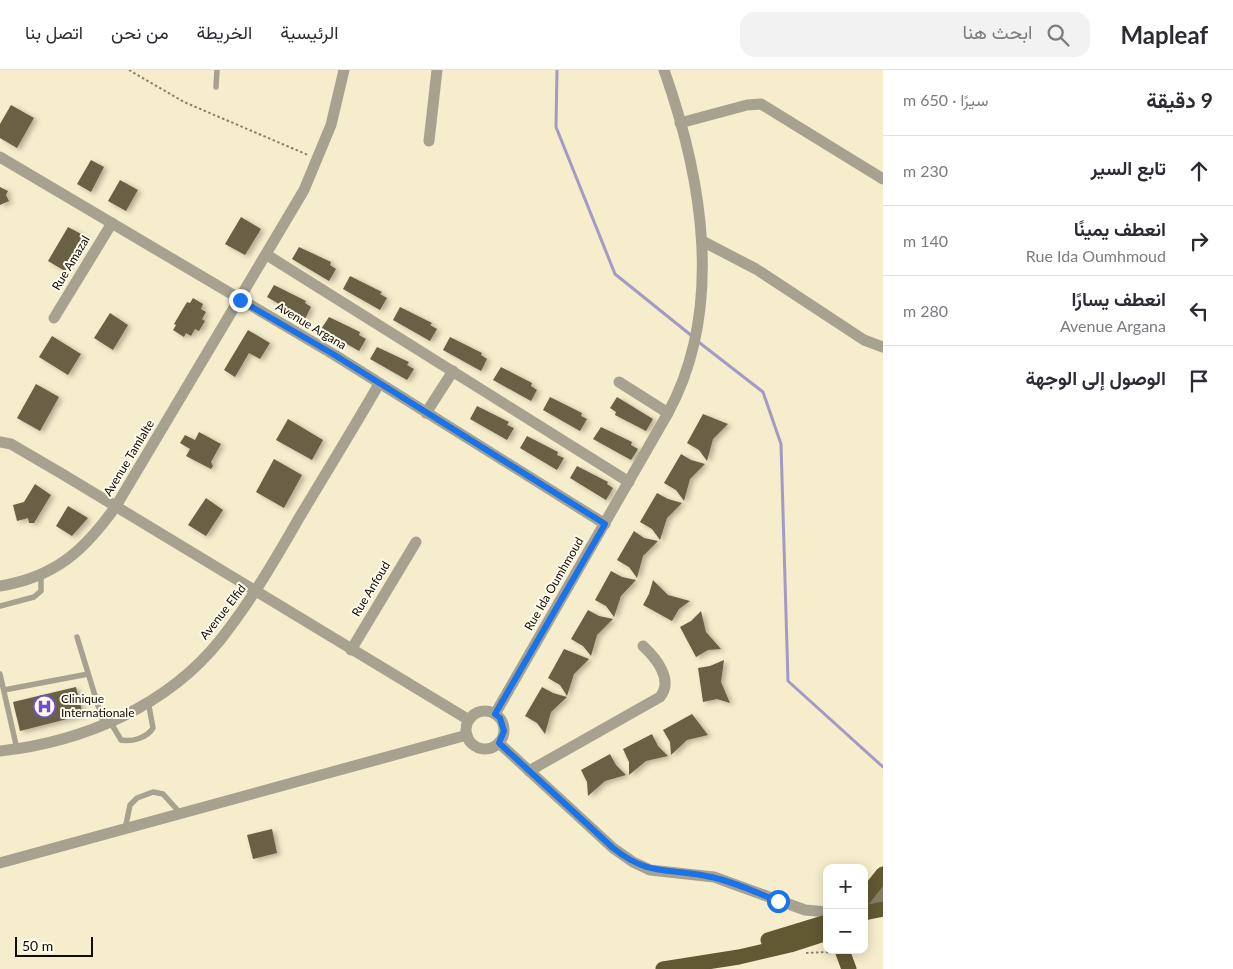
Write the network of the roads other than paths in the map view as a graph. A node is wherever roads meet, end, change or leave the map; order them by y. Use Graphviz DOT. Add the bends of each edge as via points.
graph roads {
  1 [pos="217,70"];
  2 [pos="344,70"];
  3 [pos="438,70"];
  4 [pos="664,70"];
  5 [pos="216,87"];
  6 [pos="680,123"];
  7 [pos="429,141"];
  8 [pos="0,157"];
  9 [pos="883,179"];
  10 [pos="112,223"];
  11 [pos="702,241"];
  12 [pos="267,255"];
  13 [pos="240,300"];
  14 [pos="54,318"];
  15 [pos="883,347"];
  16 [pos="453,372"];
  17 [pos="619,382"];
  18 [pos="380,384"];
  19 [pos="426,413"];
  20 [pos="668,413"];
  21 [pos="0,431"];
  22 [pos="6,443"];
  23 [pos="629,482"];
  24 [pos="116,506"];
  25 [pos="605,524"];
  26 [pos="416,542"];
  27 [pos="40,574"];
  28 [pos="0,586"];
  29 [pos="256,592"];
  30 [pos="0,606"];
  31 [pos="77,637"];
  32 [pos="643,646"];
  33 [pos="350,650"];
  34 [pos="0,674"];
  35 [pos="88,674"];
  36 [pos="4,690"];
  37 [pos="148,702"];
  38 [pos="495,714"];
  39 [pos="469,720"];
  40 [pos="107,724"];
  41 [pos="467,735"];
  42 [pos="499,743"];
  43 [pos="17,749"];
  44 [pos="0,751"];
  45 [pos="529,771"];
  46 [pos="181,814"];
  47 [pos="125,830"];
  48 [pos="0,863"];
  49 [pos="883,874"];
  50 [pos="883,893"];
  51 [pos="870,908"];
  52 [pos="806,910"];
  53 [pos="823,912"];
  54 [pos="823,923"];
  55 [pos="811,927"];
  56 [pos="823,933"];
  57 [pos="840,954"];
  58 [pos="739,957"];
  59 [pos="663,969"];
  60 [pos="849,969"];
  1 -- 5 [label="lane"];
  2 -- 12 [label="street, Avenue Tamlalte" via="331,125 318,160"];
  3 -- 7 [label="street"];
  4 -- 6 [label="street, Rue Ida Oumhmoud"];
  6 -- 9 [label="street" via="761,104"];
  6 -- 11 [label="street, Rue Ida Oumhmoud" via="696,183"];
  8 -- 10 [label="street, Avenue Argana"];
  10 -- 13 [label="street, Avenue Argana"];
  10 -- 14 [label="street, Rue Amazal"];
  11 -- 15 [label="street" via="756,268 864,340"];
  11 -- 20 [label="street, Rue Ida Oumhmoud" via="701,284 691,361"];
  12 -- 13 [label="street, Avenue Tamlalte"];
  12 -- 16 [label="street"];
  13 -- 18 [label="street, Avenue Argana"];
  13 -- 24 [label="street, Avenue Tamlalte"];
  16 -- 19 [label="street"];
  16 -- 23 [label="street"];
  17 -- 20 [label="street"];
  18 -- 19 [label="street, Avenue Argana"];
  18 -- 29 [label="street, Avenue Elfid"];
  19 -- 25 [label="street, Avenue Argana"];
  20 -- 23 [label="street, Rue Ida Oumhmoud"];
  21 -- 22 [label="street"];
  22 -- 24 [label="street"];
  23 -- 25 [label="street, Rue Ida Oumhmoud"];
  24 -- 27 [label="street, Avenue Tamlalte" via="84,547"];
  24 -- 29 [label="street"];
  25 -- 38 [label="street, Rue Ida Oumhmoud"];
  26 -- 33 [label="street, Rue Anfoud"];
  27 -- 28 [label="street, Avenue Tamlalte"];
  27 -- 30 [label="lane" via="41,591 34,598"];
  29 -- 33 [label="street"];
  29 -- 37 [label="street, Avenue Elfid" via="202,660"];
  31 -- 35 [label="lane"];
  32 -- 45 [label="street" via="655,659 664,678 665,690 660,697"];
  33 -- 39 [label="street"];
  34 -- 36 [label="lane"];
  35 -- 36 [label="lane"];
  35 -- 40 [label="lane"];
  36 -- 43 [label="lane"];
  37 -- 40 [label="street, Avenue Elfid"];
  37 -- 40 [label="lane" via="153,728 148,735 121,740"];
  38 -- 39 [label="street" via="484,711"];
  38 -- 42 [label="street" via="500,718 504,731"];
  39 -- 41 [label="street"];
  40 -- 43 [label="street, Avenue Elfid" via="50,743"];
  41 -- 42 [label="street" via="474,746 480,748 487,749"];
  41 -- 46 [label="street"];
  42 -- 45 [label="street"];
  43 -- 44 [label="street, Avenue Elfid"];
  45 -- 52 [label="street" via="613,848 633,862 659,871 714,878"];
  46 -- 47 [label="street"];
  46 -- 47 [label="lane" via="163,794 153,792 130,805"];
  47 -- 48 [label="street"];
  49 -- 51 [label="highway"];
  50 -- 51 [label="main road"];
  52 -- 53 [label="street"];
  52 -- 55 [label="street"];
  54 -- 55 [label="highway"];
  55 -- 58 [label="highway" via="761,942"];
  56 -- 58 [label="highway"];
  57 -- 60 [label="highway"];
  58 -- 59 [label="highway"];
}
